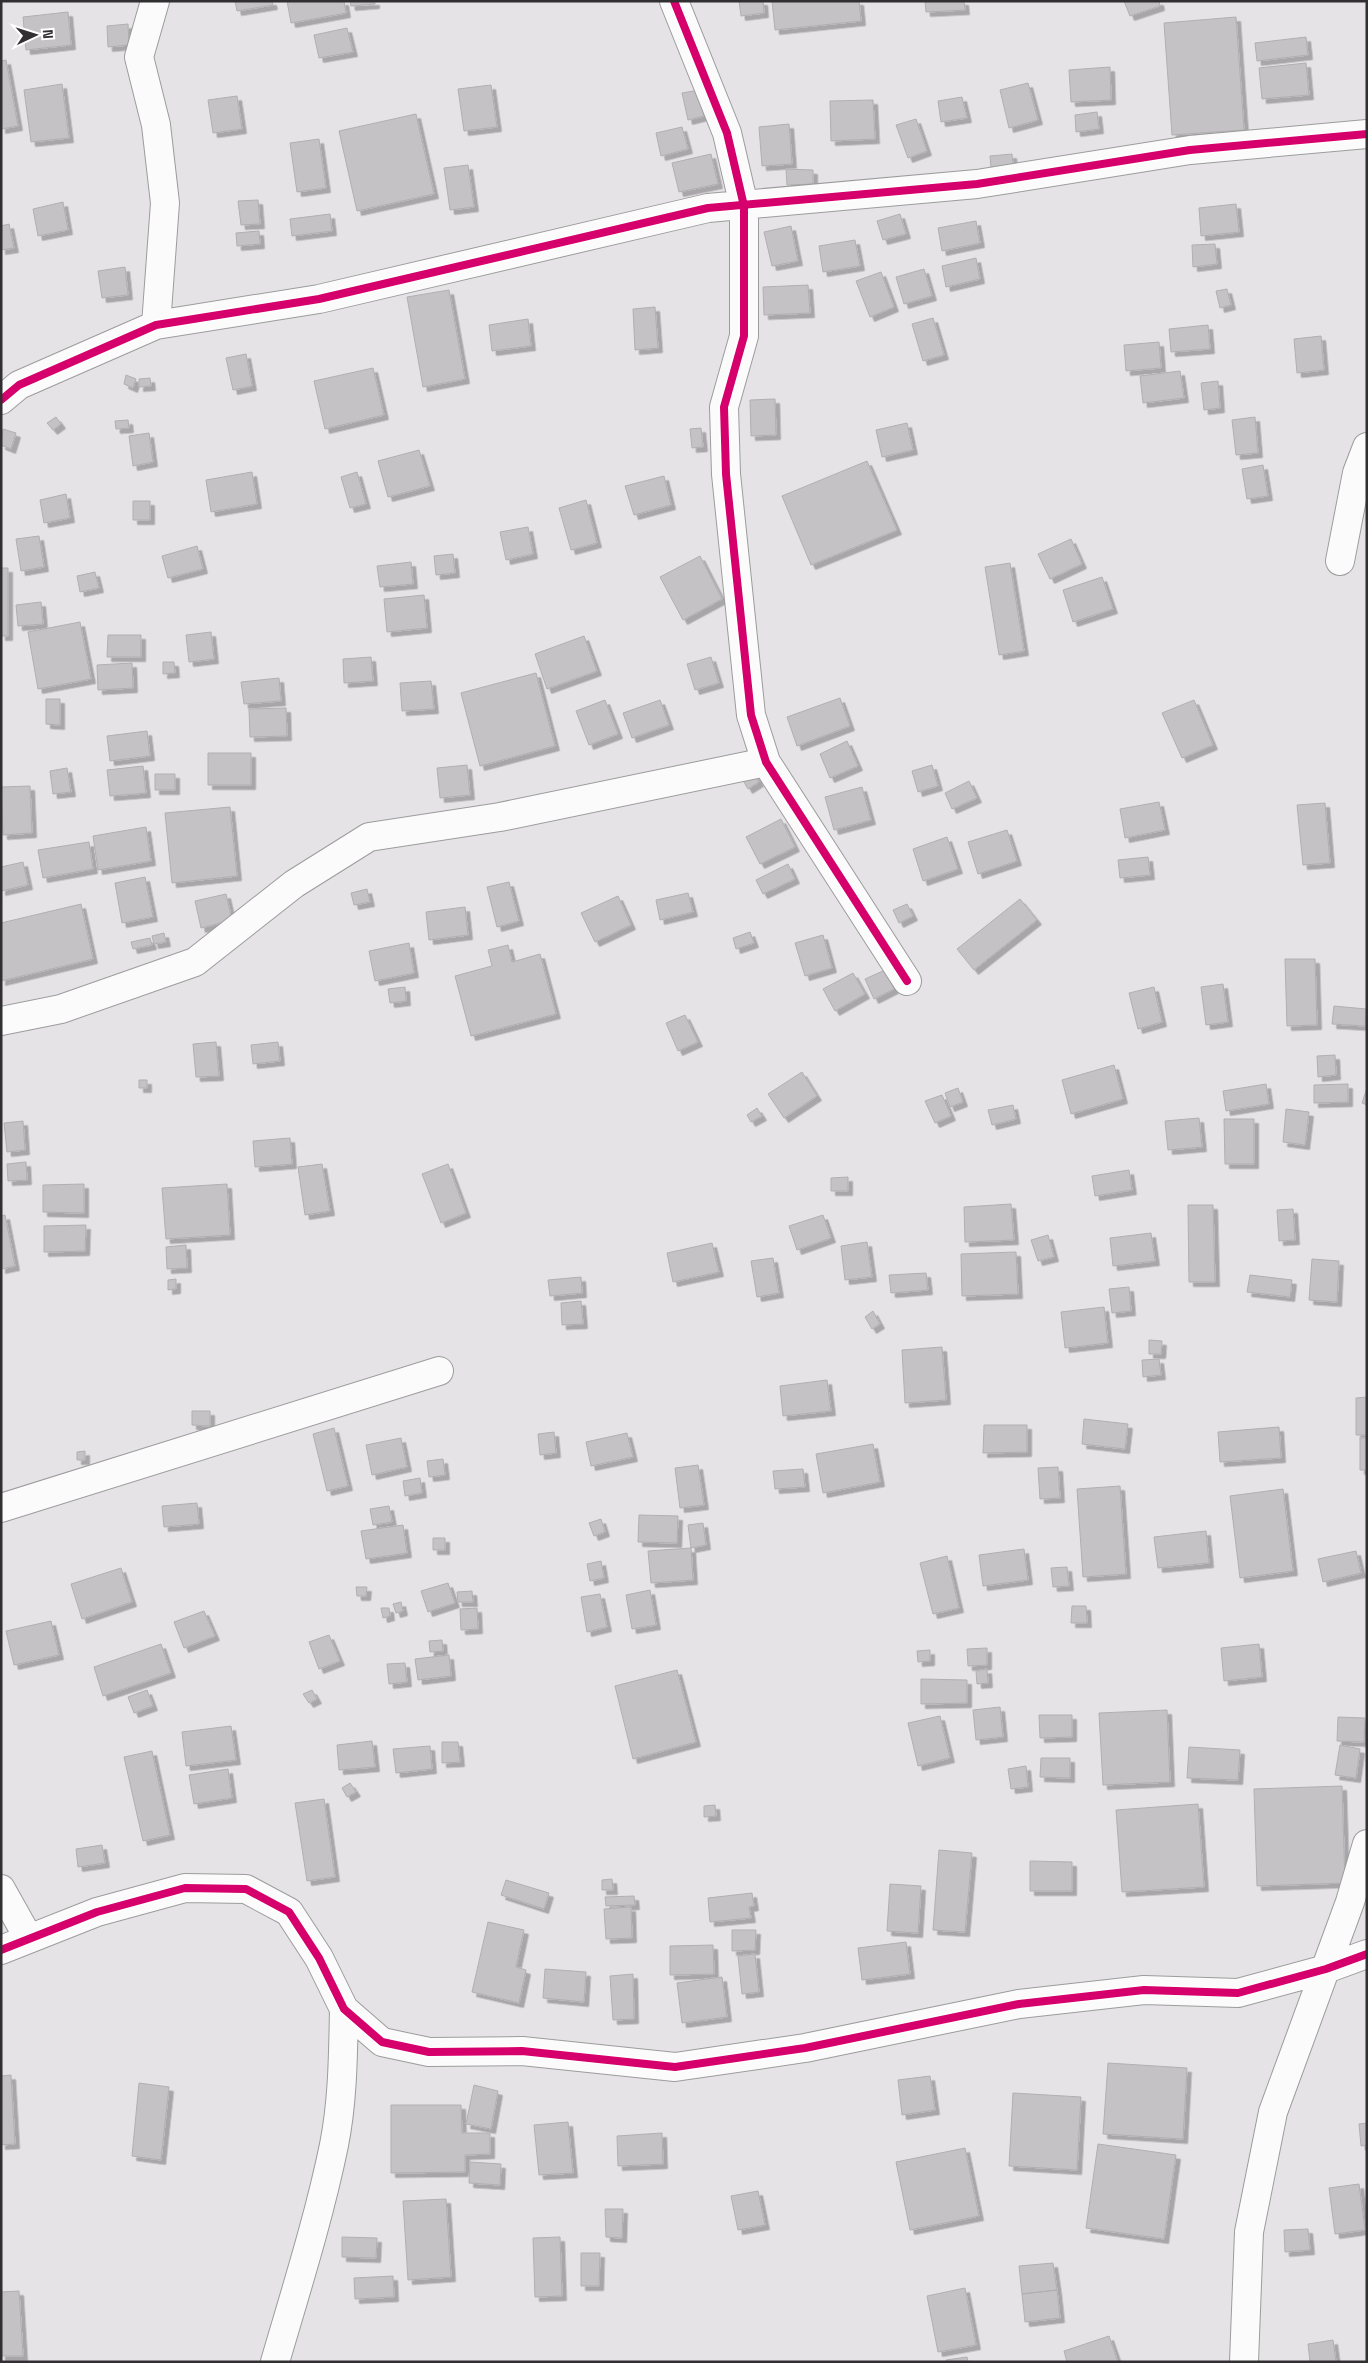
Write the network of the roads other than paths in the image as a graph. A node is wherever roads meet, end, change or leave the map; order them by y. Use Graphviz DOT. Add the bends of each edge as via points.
graph roads {
  1 [pos="155,1"];
  2 [pos="674,1"];
  3 [pos="1367,134"];
  4 [pos="744,206"];
  5 [pos="156,325"];
  6 [pos="7,389"];
  7 [pos="1367,447"];
  8 [pos="1340,561"];
  9 [pos="766,762"];
  10 [pos="907,981"];
  11 [pos="1,1022"];
  12 [pos="438,1371"];
  13 [pos="1,1508"];
  14 [pos="1367,1844"];
  15 [pos="1,1890"];
  16 [pos="29,1939"];
  17 [pos="1,1950"];
  18 [pos="1367,1954"];
  19 [pos="1326,1970"];
  20 [pos="344,2009"];
  21 [pos="275,2362"];
  22 [pos="1244,2362"];
  1 -- 5 [label="street" via="139,58 156,125 165,203"];
  2 -- 4 [label="street" via="727,133"];
  3 -- 4 [label="street" via="1190,150 977,184"];
  4 -- 5 [label="street" via="708,208 319,299"];
  4 -- 9 [label="street" via="744,336 724,408 726,474 751,715"];
  5 -- 6 [label="street"];
  7 -- 8 [label="street" via="1357,473"];
  9 -- 10 [label="street"];
  9 -- 11 [label="street" via="500,817 369,837 294,884 195,962 61,1009"];
  12 -- 13 [label="street"];
  14 -- 19 [label="street"];
  15 -- 16 [label="street"];
  16 -- 17 [label="street"];
  16 -- 20 [label="street" via="97,1912 185,1888 246,1889 289,1912 319,1958"];
  18 -- 19 [label="street"];
  19 -- 20 [label="street" via="1238,1993 1144,1990 1019,2004 805,2048 675,2067 522,2050 429,2052 382,2042"];
  19 -- 22 [label="street" via="1273,2112 1249,2232"];
  20 -- 21 [label="street" via="342,2076 334,2144 319,2209"];
}
